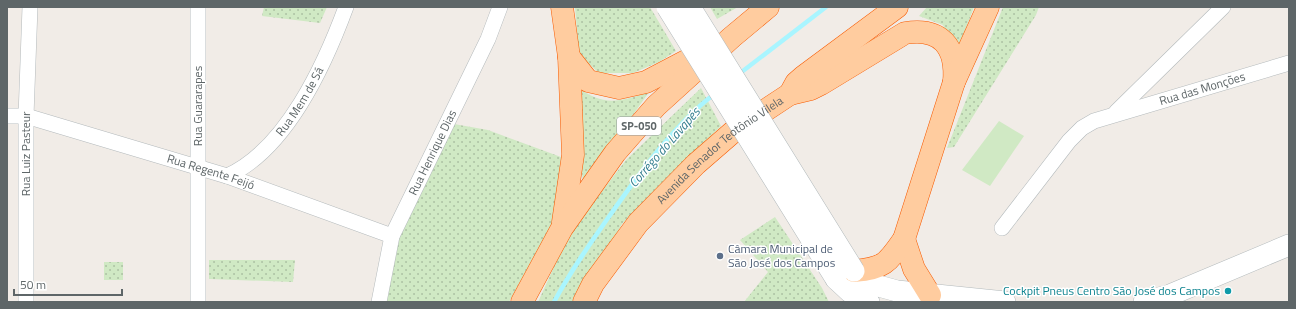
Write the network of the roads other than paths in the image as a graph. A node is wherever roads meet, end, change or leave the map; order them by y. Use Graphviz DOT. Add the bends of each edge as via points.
graph roads {
  1 [pos="30,7"];
  2 [pos="198,7"];
  3 [pos="346,7"];
  4 [pos="500,7"];
  5 [pos="562,7"];
  6 [pos="667,7"];
  7 [pos="690,7"];
  8 [pos="768,7"];
  9 [pos="897,7"];
  10 [pos="988,7"];
  11 [pos="1223,7"];
  12 [pos="732,38"];
  13 [pos="569,57"];
  14 [pos="1289,63"];
  15 [pos="954,82"];
  16 [pos="790,94"];
  17 [pos="1116,113"];
  18 [pos="7,116"];
  19 [pos="26,116"];
  20 [pos="199,167"];
  21 [pos="228,176"];
  22 [pos="562,228"];
  23 [pos="1002,228"];
  24 [pos="392,236"];
  25 [pos="904,239"];
  26 [pos="1289,245"];
  27 [pos="845,275"];
  28 [pos="930,295"];
  29 [pos="1167,298"];
  30 [pos="26,302"];
  31 [pos="198,302"];
  32 [pos="379,302"];
  33 [pos="522,302"];
  34 [pos="584,302"];
  35 [pos="845,302"];
  36 [pos="870,302"];
  37 [pos="1005,302"];
  38 [pos="1144,302"];
  1 -- 19 [label="street, Rua Luiz Pasteur"];
  2 -- 20 [label="street, Rua Guararapes"];
  3 -- 21 [label="street, Rua Mem de Sá" via="335,38 282,133 246,166"];
  4 -- 24 [label="street, Rua Henrique Dias" via="488,39"];
  5 -- 13 [label="highway"];
  6 -- 27 [label="main road, bridge"];
  7 -- 27 [label="main road, bridge"];
  8 -- 12 [label="highway, SP-050"];
  9 -- 16 [label="highway, Avenida Senador Teotônio Vilela" via="804,76 796,83"];
  10 -- 15 [label="highway"];
  11 -- 17 [label="street, Rua das Monções"];
  12 -- 13 [label="highway" via="646,82 619,88 588,81"];
  12 -- 22 [label="highway, SP-050" via="656,106 615,153"];
  13 -- 22 [label="highway" via="573,155"];
  14 -- 17 [label="street, Rua das Monções"];
  15 -- 16 [label="highway" via="954,63 945,42 930,32 917,31 905,33 811,89"];
  15 -- 25 [label="highway"];
  16 -- 34 [label="highway, Avenida Senador Teotônio Vilela" via="734,131 696,164 643,217 594,284"];
  17 -- 23 [label="street, Rua das Monções" via="1082,128 1069,141"];
  18 -- 19 [label="street, Rua Regente Feijó"];
  19 -- 20 [label="street, Rua Regente Feijó"];
  19 -- 30 [label="street, Rua Luiz Pasteur"];
  20 -- 21 [label="street, Rua Regente Feijó"];
  20 -- 31 [label="street, Rua Guararapes"];
  21 -- 24 [label="street, Rua Regente Feijó"];
  22 -- 33 [label="highway, SP-050"];
  24 -- 32 [label="street, Rua Henrique Dias"];
  25 -- 27 [label="highway" via="882,266"];
  25 -- 28 [label="highway" via="914,269"];
  26 -- 29 [label="main road"];
  27 -- 28 [label="main road" via="898,291"];
  27 -- 35 [label="street"];
  27 -- 36 [label="main road" via="850,292"];
  28 -- 37 [label="main road"];
  29 -- 38 [label="main road"];
}
